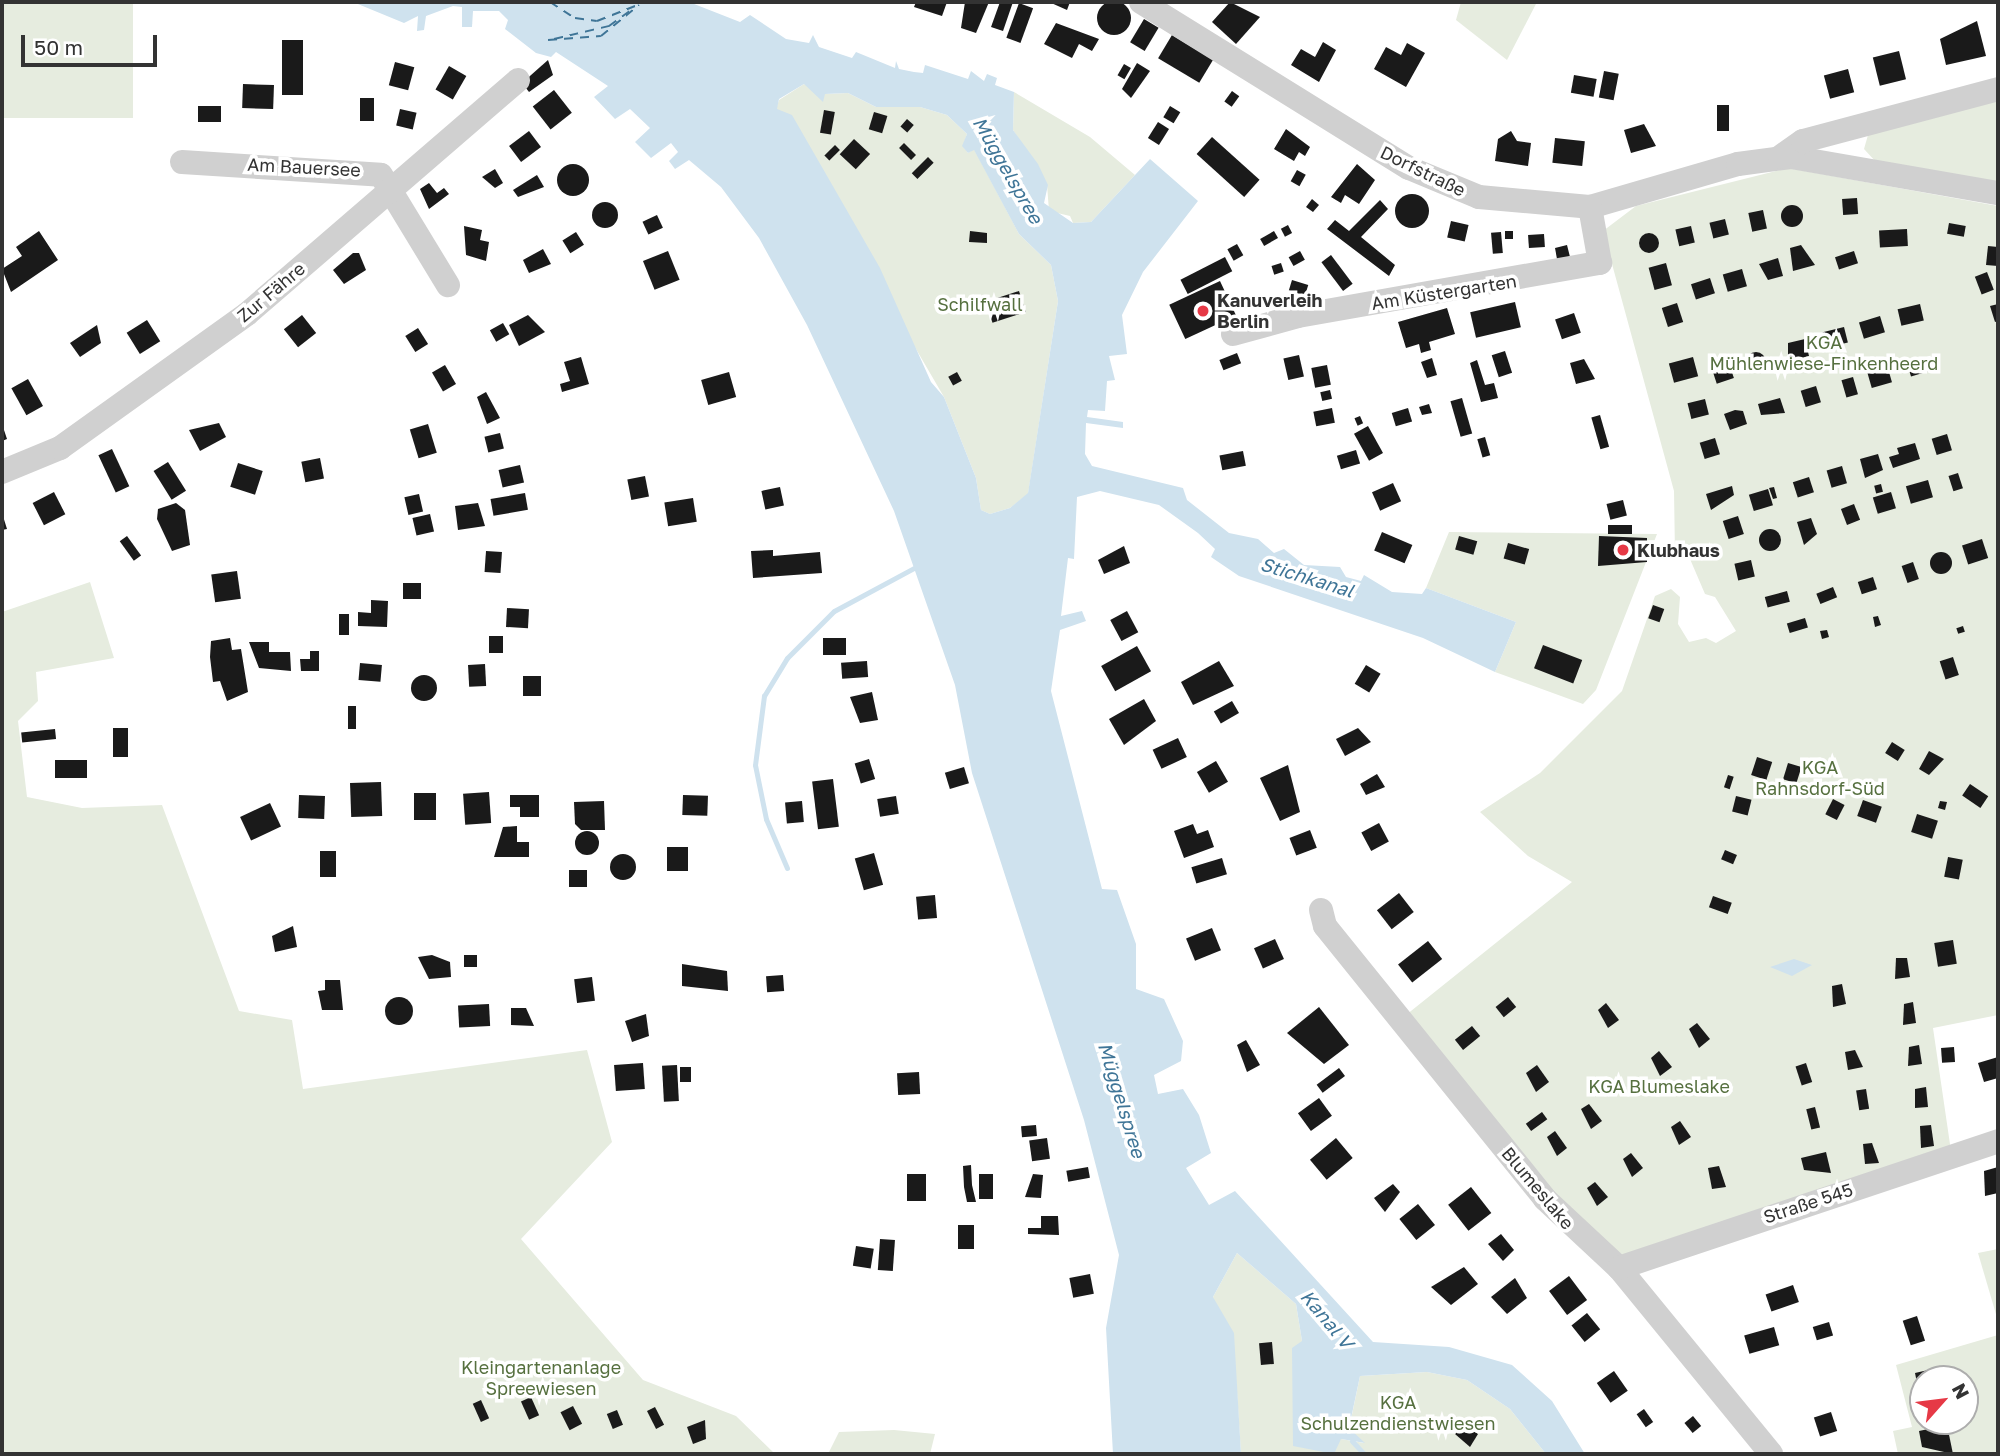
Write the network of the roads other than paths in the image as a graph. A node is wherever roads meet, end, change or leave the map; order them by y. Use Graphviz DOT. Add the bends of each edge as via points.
graph roads {
  1 [pos="1141,2"];
  2 [pos="518,80"];
  3 [pos="1998,89"];
  4 [pos="1780,157"];
  5 [pos="182,162"];
  6 [pos="390,190"];
  7 [pos="1998,193"];
  8 [pos="1590,207"];
  9 [pos="448,285"];
  10 [pos="1233,334"];
  11 [pos="2,472"];
  12 [pos="1321,911"];
  13 [pos="1998,1141"];
  14 [pos="1619,1268"];
  15 [pos="1770,1454"];
  1 -- 8 [label="street, Dorfstraße" via="1453,190 1507,202"];
  2 -- 6 [label="street, Zur Fähre"];
  3 -- 4 [label="street, Dorfstraße" via="1823,135"];
  4 -- 7 [label="street, Dorfstraße" via="1923,176"];
  4 -- 8 [label="street, Dorfstraße"];
  5 -- 6 [label="street, Am Bauersee" via="368,170 381,175"];
  6 -- 9 [label="street, Am Bauersee"];
  6 -- 11 [label="street, Zur Fähre" via="247,314 60,448"];
  8 -- 10 [label="street, Am Küstergarten" via="1600,263 1298,316"];
  12 -- 14 [label="street, Blumeslake" via="1325,926 1545,1199"];
  13 -- 14 [label="street, Straße 545"];
  14 -- 15 [label="street, Blumeslake"];
}
